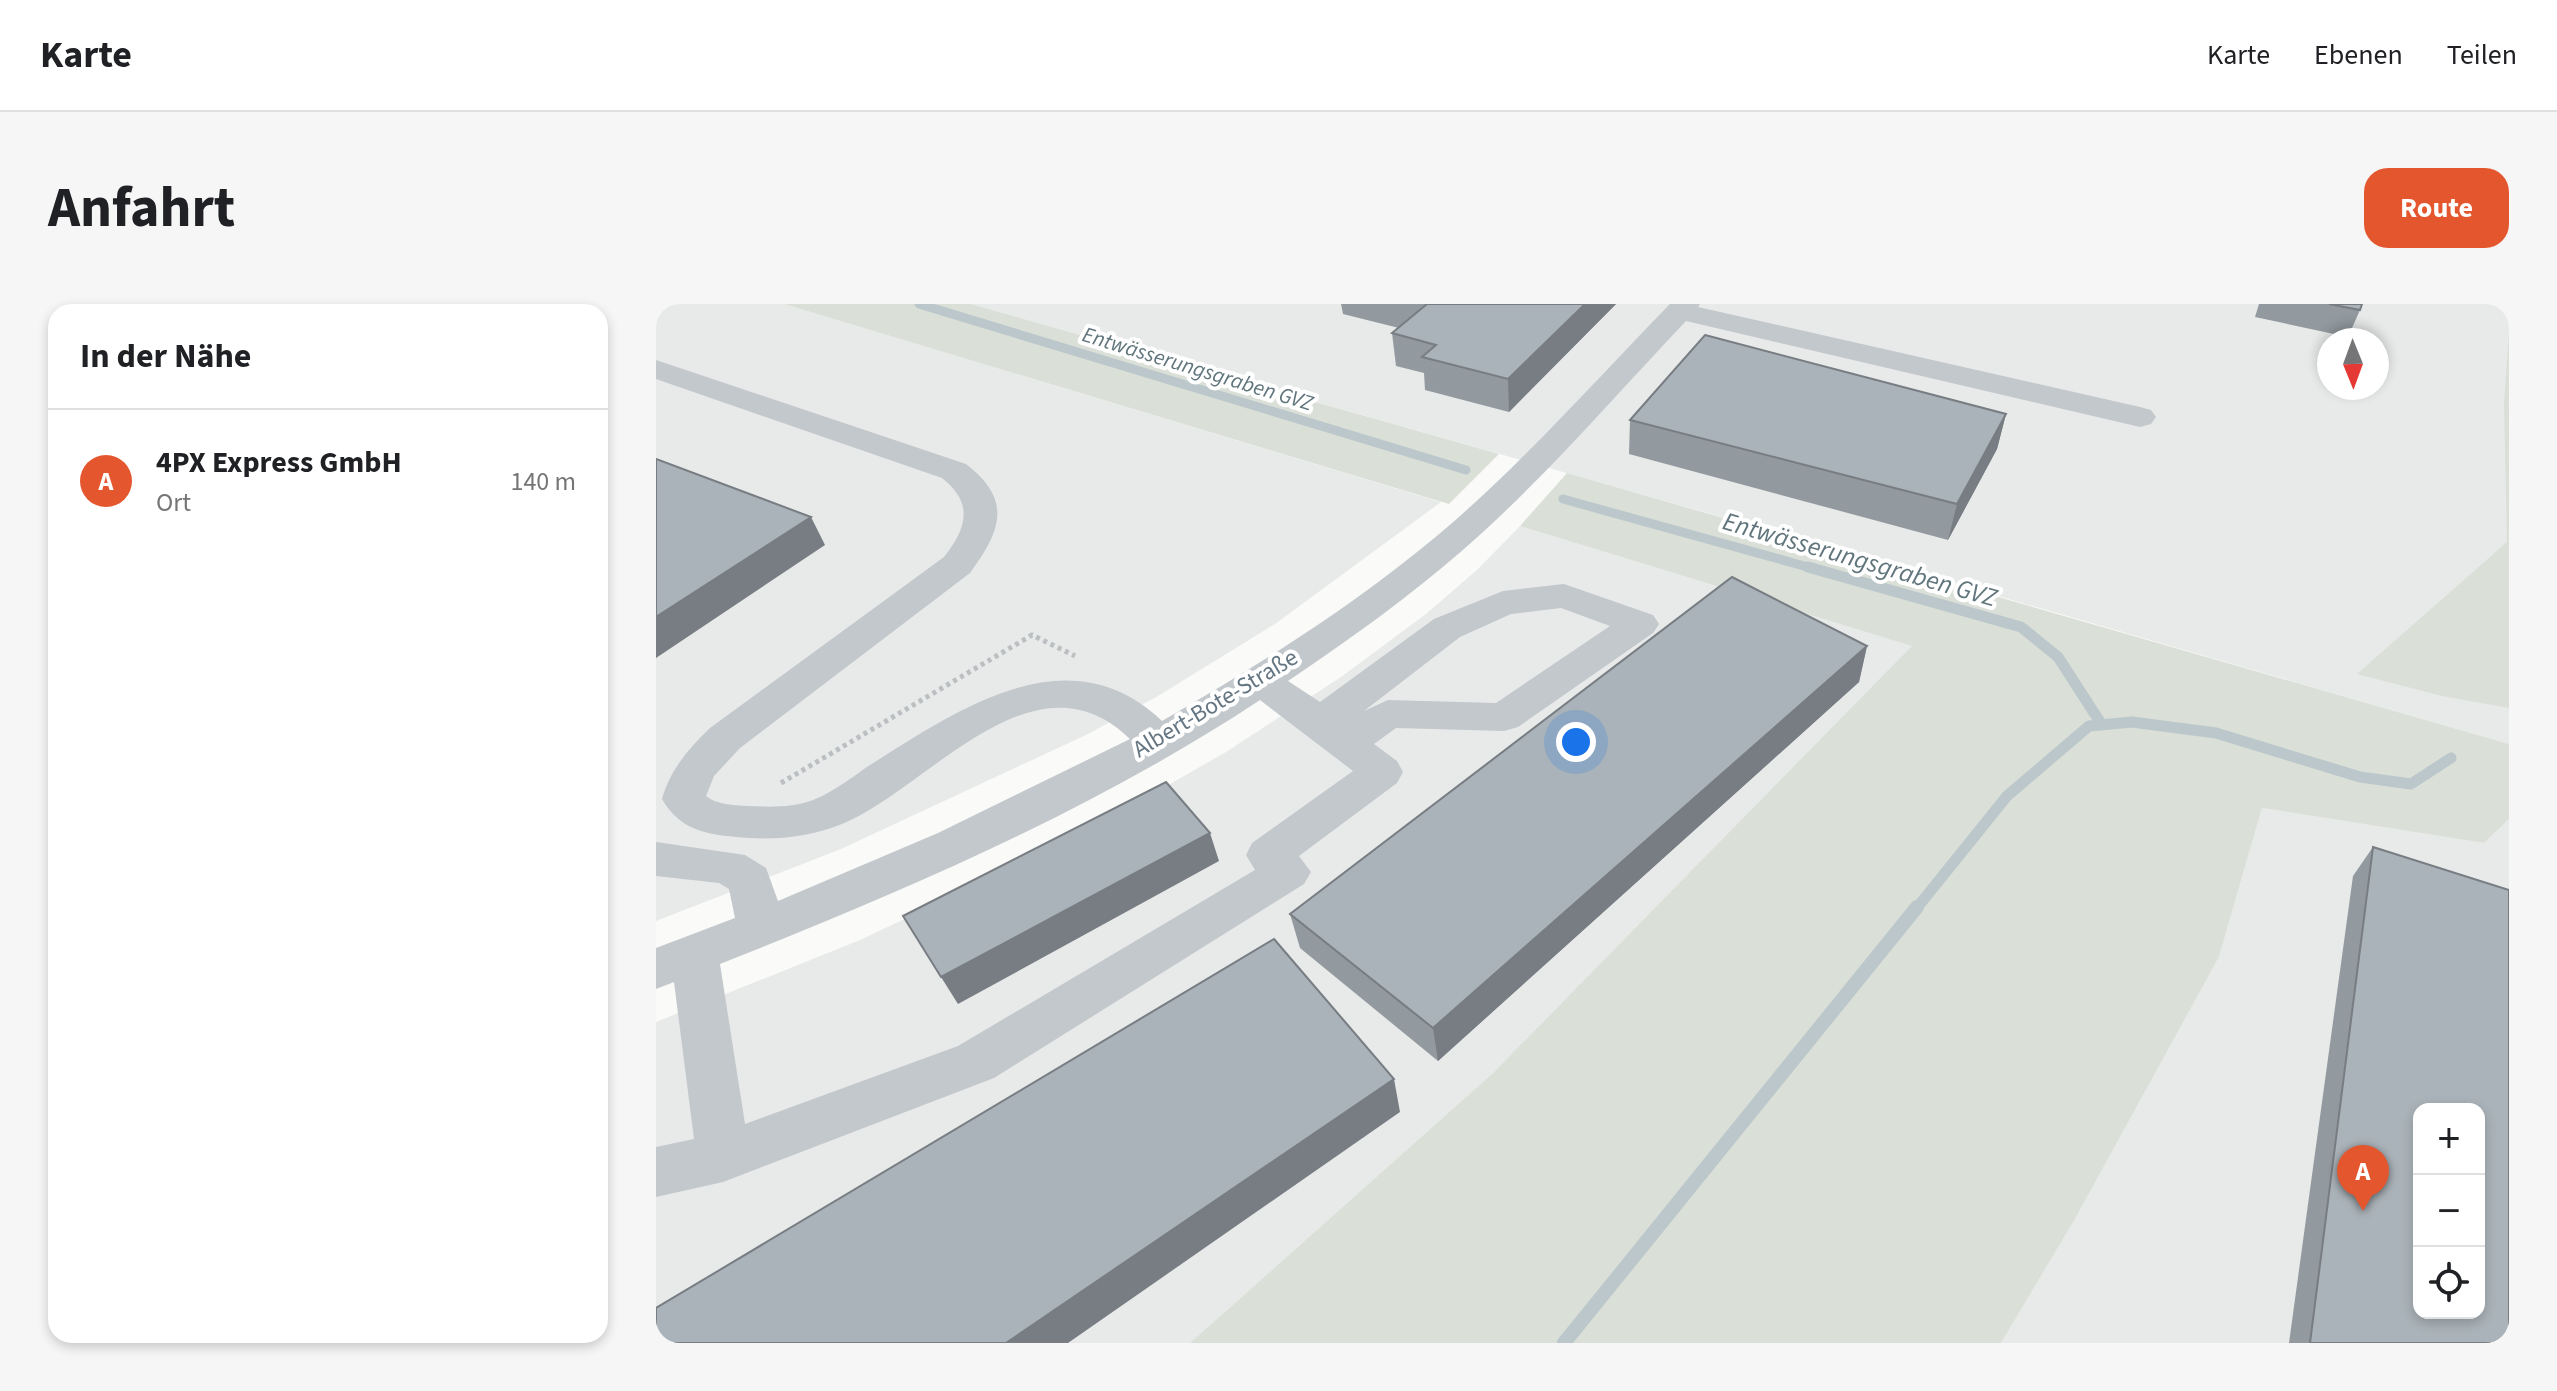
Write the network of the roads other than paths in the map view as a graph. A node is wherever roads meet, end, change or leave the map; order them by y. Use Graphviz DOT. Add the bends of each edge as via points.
graph roads {
  1 [pos="1683,307"];
  2 [pos="656,369"];
  3 [pos="2140,417"];
  4 [pos="1259,681"];
  5 [pos="1333,733"];
  6 [pos="1157,740"];
  7 [pos="656,859"];
  8 [pos="761,929"];
  9 [pos="675,962"];
  10 [pos="723,1157"];
  11 [pos="656,1172"];
  1 -- 3 [label="street"];
  1 -- 4 [label="street, Albert-Bote-Straße" via="1465,530 1357,615"];
  2 -- 6 [label="street" via="954,471 979,493 982,511 974,540 957,565 704,758 687,781 684,799 690,809 704,817 762,824 828,812 994,710 1026,698 1065,694 1100,699 1127,713"];
  4 -- 5 [label="street"];
  4 -- 6 [label="street, Albert-Bote-Straße"];
  5 -- 5 [label="street" via="1388,714 1504,717 1640,624 1564,596 1503,603 1447,628"];
  5 -- 10 [label="street" via="1382,772 1268,855 1288,872 976,1062"];
  6 -- 8 [label="street, Albert-Bote-Straße" via="941,850"];
  7 -- 8 [label="street" via="729,867 750,880"];
  8 -- 9 [label="street, Albert-Bote-Straße"];
  9 -- 10 [label="street"];
  10 -- 11 [label="street"];
}
